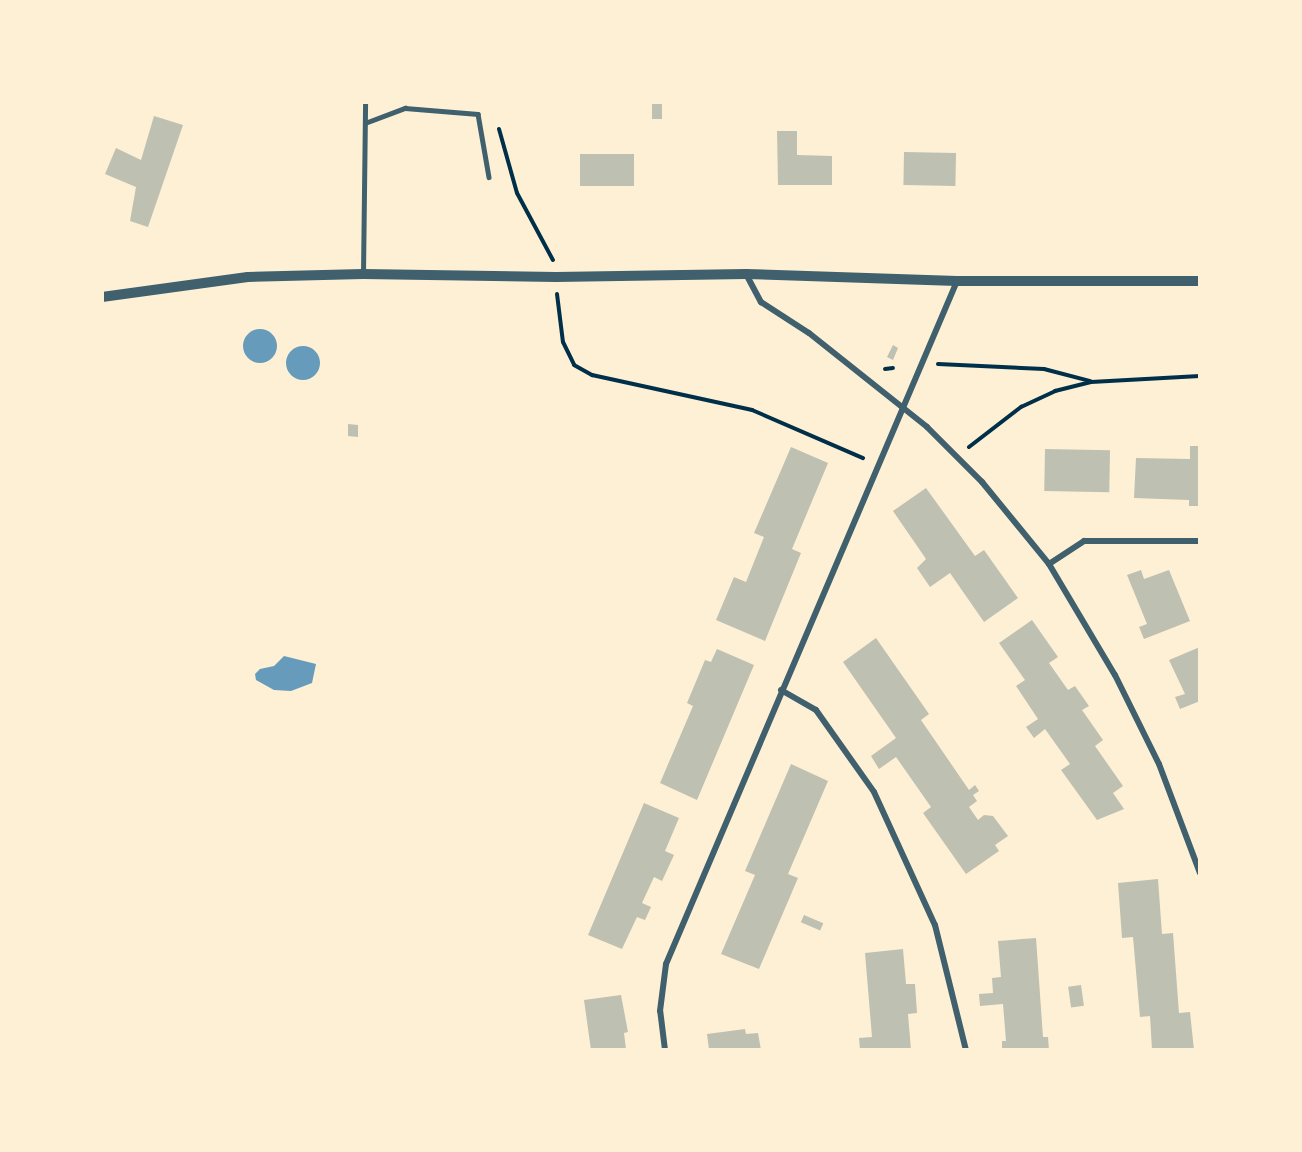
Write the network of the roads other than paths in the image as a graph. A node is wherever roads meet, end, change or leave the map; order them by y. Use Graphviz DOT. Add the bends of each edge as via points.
graph roads {
  1 [pos="365,102"];
  2 [pos="365,123"];
  3 [pos="489,177"];
  4 [pos="363,274"];
  5 [pos="746,274"];
  6 [pos="957,281"];
  7 [pos="1200,281"];
  8 [pos="102,297"];
  9 [pos="905,406"];
  10 [pos="1200,541"];
  11 [pos="1049,564"];
  12 [pos="781,690"];
  13 [pos="1200,873"];
  14 [pos="665,1050"];
  15 [pos="966,1050"];
  1 -- 2 [label="lane"];
  2 -- 3 [label="lane" via="405,108 478,114"];
  2 -- 4 [label="lane"];
  4 -- 5 [label="street"];
  4 -- 8 [label="street" via="248,277"];
  5 -- 6 [label="street"];
  5 -- 9 [label="street" via="761,302"];
  6 -- 7 [label="street"];
  6 -- 9 [label="street"];
  9 -- 11 [label="street" via="955,455"];
  9 -- 12 [label="street"];
  10 -- 11 [label="street" via="1084,541"];
  11 -- 13 [label="street" via="1115,675 1158,764"];
  12 -- 14 [label="street" via="666,964 660,1011"];
  12 -- 15 [label="street" via="816,710 874,792 935,925"];
}
